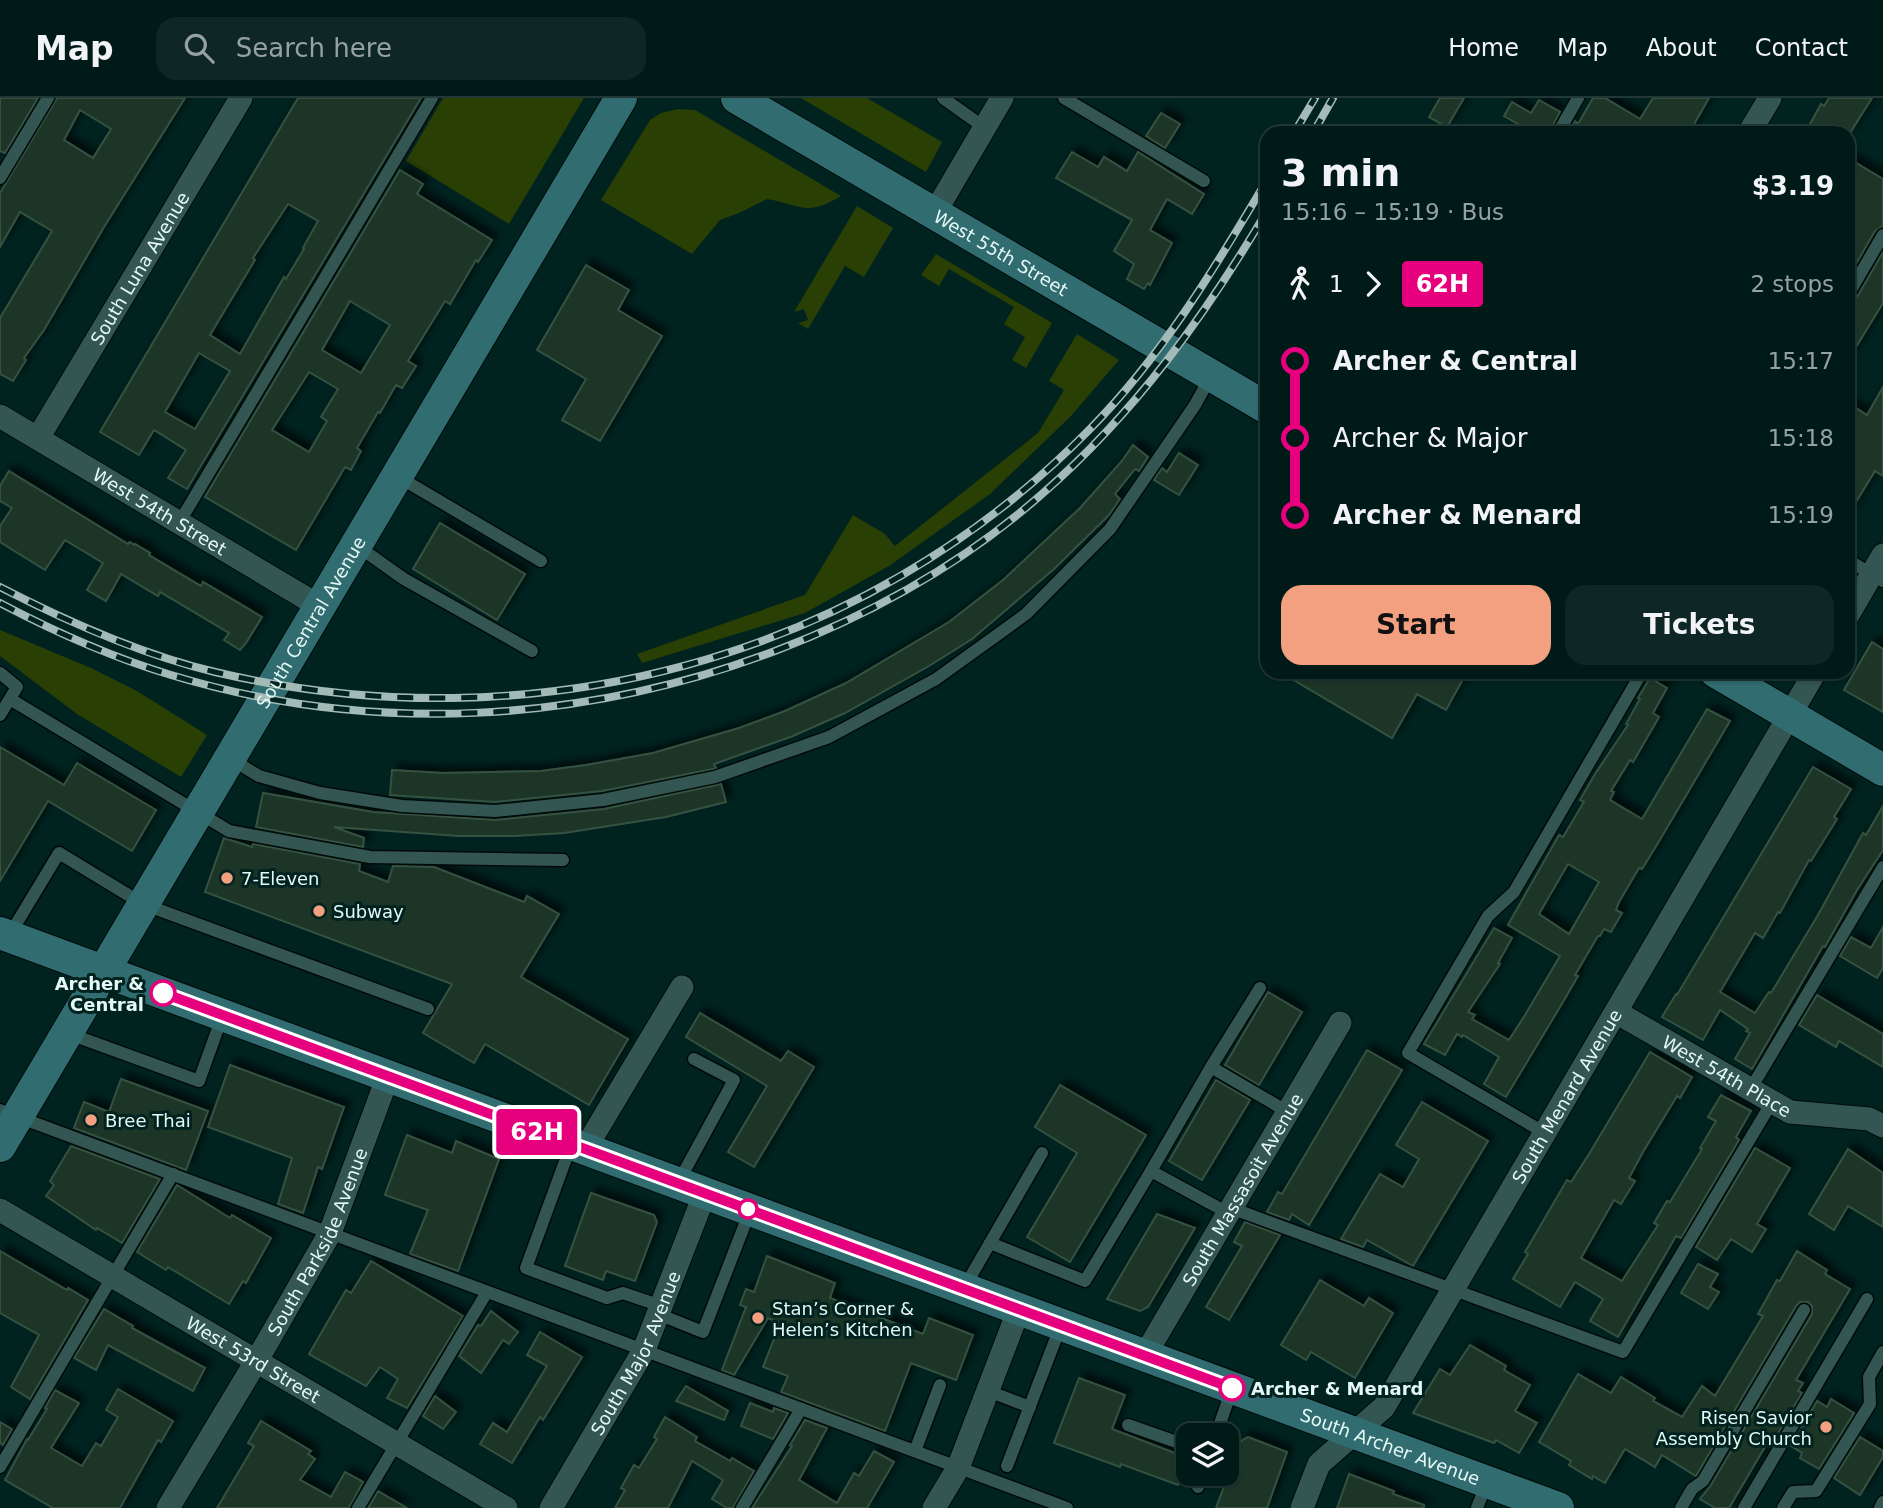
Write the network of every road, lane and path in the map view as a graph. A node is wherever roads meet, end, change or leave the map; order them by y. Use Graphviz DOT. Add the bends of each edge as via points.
graph roads {
  1 [pos="48,98"];
  2 [pos="241,98"];
  3 [pos="432,98"];
  4 [pos="621,98"];
  5 [pos="737,98"];
  6 [pos="943,98"];
  7 [pos="1002,98"];
  8 [pos="1065,98"];
  9 [pos="1578,98"];
  10 [pos="1770,98"];
  11 [pos="1562,126"];
  12 [pos="1753,126"];
  13 [pos="985,128"];
  14 [pos="0,178"];
  15 [pos="1205,181"];
  16 [pos="934,214"];
  17 [pos="1883,235"];
  18 [pos="1855,283"];
  19 [pos="1212,376"];
  20 [pos="1260,404"];
  21 [pos="0,416"];
  22 [pos="38,438"];
  23 [pos="396,475"];
  24 [pos="179,523"];
  25 [pos="355,544"];
  26 [pos="541,561"];
  27 [pos="1855,562"];
  28 [pos="1879,570"];
  29 [pos="1855,605"];
  30 [pos="319,606"];
  31 [pos="532,652"];
  32 [pos="0,673"];
  33 [pos="1638,679"];
  34 [pos="1728,679"];
  35 [pos="1811,679"];
  36 [pos="10,699"];
  37 [pos="0,715"];
  38 [pos="1790,715"];
  39 [pos="229,758"];
  40 [pos="1883,770"];
  41 [pos="196,812"];
  42 [pos="563,860"];
  43 [pos="1883,867"];
  44 [pos="143,904"];
  45 [pos="4,935"];
  46 [pos="104,971"];
  47 [pos="682,987"];
  48 [pos="1260,988"];
  49 [pos="428,1009"];
  50 [pos="1616,1012"];
  51 [pos="223,1016"];
  52 [pos="1340,1023"];
  53 [pos="67,1033"];
  54 [pos="694,1059"];
  55 [pos="1211,1067"];
  56 [pos="388,1076"];
  57 [pos="1750,1090"];
  58 [pos="1772,1102"];
  59 [pos="1288,1112"];
  60 [pos="9,1113"];
  61 [pos="1883,1126"];
  62 [pos="1545,1133"];
  63 [pos="0,1146"];
  64 [pos="578,1147"];
  65 [pos="1042,1153"];
  66 [pos="1151,1171"];
  67 [pos="173,1174"];
  68 [pos="692,1188"];
  69 [pos="0,1210"];
  70 [pos="751,1210"];
  71 [pos="1230,1211"];
  72 [pos="330,1233"];
  73 [pos="990,1243"];
  74 [pos="113,1276"];
  75 [pos="964,1289"];
  76 [pos="1453,1290"];
  77 [pos="487,1292"];
  78 [pos="1867,1300"];
  79 [pos="1019,1309"];
  80 [pos="659,1310"];
  81 [pos="1804,1310"];
  82 [pos="1061,1324"];
  83 [pos="644,1350"];
  84 [pos="1883,1352"];
  85 [pos="1145,1355"];
  86 [pos="257,1360"];
  87 [pos="940,1385"];
  88 [pos="1232,1388"];
  89 [pos="988,1391"];
  90 [pos="1030,1408"];
  91 [pos="801,1409"];
  92 [pos="1220,1423"];
  93 [pos="1128,1425"];
  94 [pos="1354,1433"];
  95 [pos="396,1443"];
  96 [pos="1176,1443"];
  97 [pos="915,1451"];
  98 [pos="1007,1466"];
  99 [pos="0,1467"];
  100 [pos="958,1468"];
  101 [pos="1482,1495"];
  102 [pos="1883,1502"];
  103 [pos="168,1508"];
  104 [pos="358,1508"];
  105 [pos="506,1508"];
  106 [pos="551,1508"];
  107 [pos="742,1508"];
  108 [pos="934,1508"];
  109 [pos="1067,1508"];
  110 [pos="1302,1508"];
  111 [pos="1558,1508"];
  112 [pos="1681,1508"];
  113 [pos="1744,1508"];
  114 [pos="1783,1508"];
  115 [pos="1880,1508"];
  1 -- 14 [label="lane"];
  2 -- 22 [label="street, South Luna Avenue"];
  3 -- 24 [label="lane"];
  4 -- 23 [label="main road, South Central Avenue"];
  5 -- 16 [label="main road, West 55th Street"];
  6 -- 13 [label="lane"];
  7 -- 13 [label="street"];
  8 -- 15 [label="lane"];
  9 -- 11 [label="lane"];
  10 -- 12 [label="street"];
  13 -- 16 [label="street"];
  16 -- 19 [label="main road, West 55th Street"];
  17 -- 18 [label="lane"];
  19 -- 20 [label="main road, West 55th Street"];
  19 -- 39 [label="lane" via="1110,529 1026,614 936,679 829,737 715,777 603,800 495,811 402,806 320,793 260,776"];
  21 -- 22 [label="street, West 54th Street"];
  22 -- 24 [label="street, West 54th Street"];
  23 -- 25 [label="main road, South Central Avenue"];
  23 -- 26 [label="lane"];
  24 -- 30 [label="street, West 54th Street"];
  25 -- 30 [label="main road, South Central Avenue"];
  25 -- 31 [label="lane" via="404,579"];
  27 -- 28 [label="lane"];
  28 -- 29 [label="street"];
  30 -- 39 [label="main road, South Central Avenue"];
  32 -- 36 [label="lane" via="17,687"];
  33 -- 62 [label="lane" via="1514,891 1488,916 1408,1053"];
  34 -- 38 [label="main road"];
  35 -- 38 [label="street, South Menard Avenue"];
  36 -- 37 [label="lane"];
  36 -- 41 [label="lane"];
  38 -- 40 [label="main road"];
  38 -- 50 [label="street, South Menard Avenue"];
  39 -- 41 [label="main road, South Central Avenue"];
  41 -- 42 [label="lane" via="229,831 370,857"];
  41 -- 44 [label="main road, South Central Avenue"];
  43 -- 57 [label="lane"];
  44 -- 45 [label="lane" via="60,853"];
  44 -- 46 [label="main road, South Central Avenue"];
  44 -- 49 [label="lane"];
  45 -- 46 [label="main road, South Archer Avenue"];
  46 -- 51 [label="main road, South Archer Avenue"];
  46 -- 53 [label="main road, South Central Avenue"];
  47 -- 64 [label="street"];
  48 -- 55 [label="lane"];
  50 -- 57 [label="street, West 54th Place"];
  50 -- 62 [label="street, South Menard Avenue"];
  51 -- 53 [label="lane" via="199,1081"];
  51 -- 56 [label="main road, South Archer Avenue"];
  52 -- 59 [label="street, South Massasoit Avenue"];
  53 -- 60 [label="main road, South Central Avenue"];
  54 -- 68 [label="lane" via="734,1080"];
  55 -- 59 [label="lane"];
  55 -- 66 [label="lane"];
  56 -- 64 [label="main road, South Archer Avenue"];
  56 -- 72 [label="street, South Parkside Avenue"];
  57 -- 58 [label="street, West 54th Place"];
  58 -- 61 [label="street, West 54th Place" via="1790,1112 1869,1119"];
  58 -- 76 [label="lane" via="1623,1352"];
  59 -- 71 [label="street, South Massasoit Avenue"];
  60 -- 63 [label="main road, South Central Avenue"];
  60 -- 67 [label="lane"];
  62 -- 76 [label="street, South Menard Avenue"];
  64 -- 68 [label="main road, South Archer Avenue"];
  64 -- 80 [label="lane" via="526,1268 607,1298 622,1293"];
  65 -- 73 [label="lane"];
  66 -- 71 [label="lane"];
  66 -- 73 [label="lane" via="1086,1281"];
  67 -- 72 [label="lane"];
  67 -- 74 [label="lane"];
  68 -- 70 [label="main road, South Archer Avenue"];
  68 -- 80 [label="street, South Major Avenue"];
  69 -- 74 [label="street, West 53rd Street"];
  70 -- 75 [label="main road, South Archer Avenue"];
  70 -- 80 [label="lane" via="703,1332"];
  71 -- 76 [label="lane"];
  71 -- 85 [label="street, South Massasoit Avenue"];
  72 -- 77 [label="lane"];
  72 -- 86 [label="street, South Parkside Avenue"];
  73 -- 75 [label="lane"];
  74 -- 86 [label="street, West 53rd Street"];
  74 -- 99 [label="lane"];
  75 -- 79 [label="main road, South Archer Avenue"];
  76 -- 94 [label="street, South Menard Avenue" via="1384,1407"];
  77 -- 83 [label="lane"];
  77 -- 95 [label="lane"];
  78 -- 113 [label="lane"];
  79 -- 82 [label="main road, South Archer Avenue"];
  79 -- 89 [label="street"];
  80 -- 83 [label="street, South Major Avenue"];
  81 -- 112 [label="lane" via="1703,1481"];
  82 -- 85 [label="main road, South Archer Avenue"];
  82 -- 90 [label="lane"];
  83 -- 91 [label="lane"];
  83 -- 106 [label="street, South Major Avenue"];
  84 -- 114 [label="lane" via="1868,1377 1870,1404 1816,1491 1793,1492"];
  85 -- 88 [label="main road, South Archer Avenue"];
  86 -- 95 [label="street, West 53rd Street"];
  86 -- 103 [label="street, South Parkside Avenue"];
  87 -- 97 [label="lane"];
  88 -- 92 [label="lane"];
  88 -- 94 [label="main road, South Archer Avenue"];
  89 -- 90 [label="lane"];
  89 -- 100 [label="street"];
  90 -- 98 [label="lane"];
  91 -- 97 [label="lane"];
  91 -- 107 [label="lane"];
  93 -- 96 [label="lane"];
  94 -- 101 [label="main road, South Archer Avenue"];
  94 -- 110 [label="street, South Menard Avenue" via="1319,1464"];
  95 -- 104 [label="lane"];
  95 -- 105 [label="street, West 53rd Street"];
  97 -- 100 [label="lane"];
  100 -- 108 [label="street"];
  100 -- 109 [label="lane"];
  101 -- 111 [label="main road, South Archer Avenue"];
  102 -- 115 [label="lane"];
}
